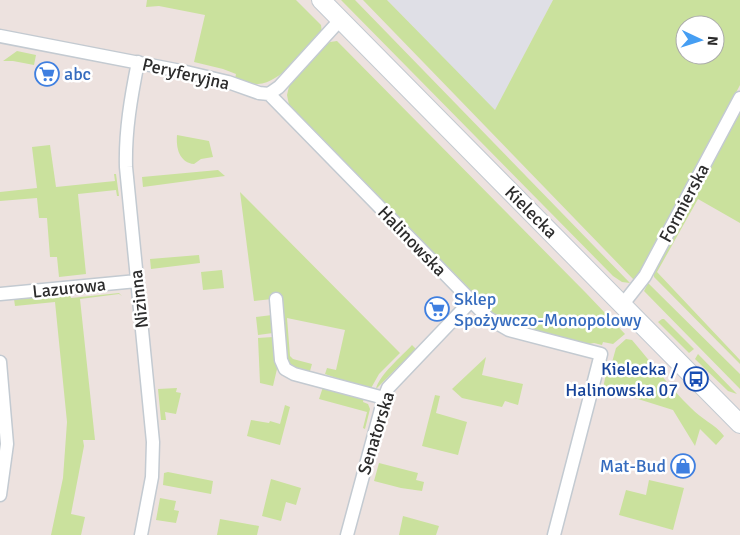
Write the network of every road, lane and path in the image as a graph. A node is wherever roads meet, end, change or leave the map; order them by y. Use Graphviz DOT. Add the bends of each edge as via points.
graph roads {
  1 [pos="321,0"];
  2 [pos="340,20"];
  3 [pos="0,36"];
  4 [pos="138,62"];
  5 [pos="269,94"];
  6 [pos="740,98"];
  7 [pos="137,281"];
  8 [pos="0,294"];
  9 [pos="276,299"];
  10 [pos="471,301"];
  11 [pos="623,304"];
  12 [pos="0,362"];
  13 [pos="384,398"];
  14 [pos="740,424"];
  15 [pos="0,495"];
  16 [pos="141,535"];
  17 [pos="346,535"];
  18 [pos="554,535"];
  1 -- 2 [label="main road, Kielecka"];
  2 -- 5 [label="street"];
  2 -- 11 [label="main road, Kielecka"];
  3 -- 4 [label="street, Peryferyjna"];
  4 -- 5 [label="street, Peryferyjna" via="215,78"];
  4 -- 7 [label="street, Nizinna" via="125,146"];
  5 -- 10 [label="street, Halinowska"];
  6 -- 11 [label="street, Formierska" via="646,276"];
  7 -- 8 [label="street, Lazurowa"];
  7 -- 16 [label="street, Nizinna" via="153,448 152,477"];
  9 -- 13 [label="street" via="281,360 285,368 294,374"];
  10 -- 13 [label="street, Senatorska" via="394,380"];
  10 -- 18 [label="street, Halinowska" via="494,323 509,330 601,354"];
  11 -- 14 [label="main road, Kielecka"];
  12 -- 15 [label="street" via="7,444"];
  13 -- 17 [label="street, Senatorska"];
}
